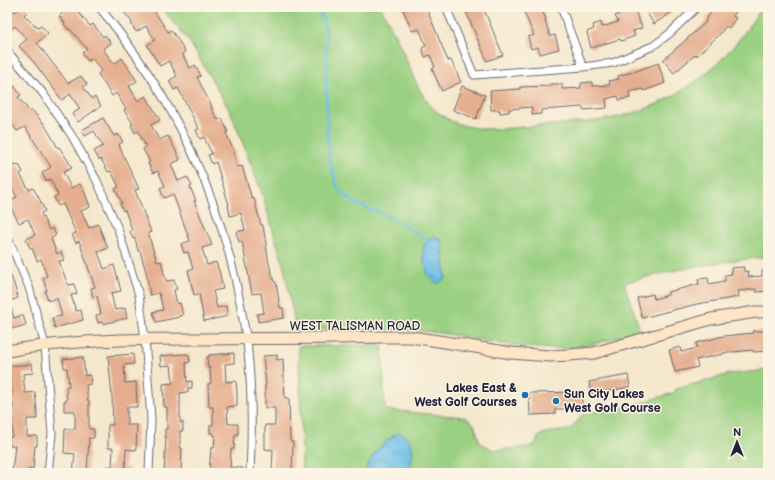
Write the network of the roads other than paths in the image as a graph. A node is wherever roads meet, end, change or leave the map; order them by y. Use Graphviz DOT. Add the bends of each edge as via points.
graph roads {
  1 [pos="99,7"];
  2 [pos="446,7"];
  3 [pos="561,7"];
  4 [pos="697,7"];
  5 [pos="7,51"];
  6 [pos="584,67"];
  7 [pos="7,236"];
  8 [pos="768,312"];
  9 [pos="246,338"];
  10 [pos="145,339"];
  11 [pos="45,345"];
  12 [pos="7,351"];
  13 [pos="48,473"];
  14 [pos="149,473"];
  15 [pos="250,473"];
  1 -- 9 [label="street" via="123,36 157,87 181,129 204,178 236,280"];
  2 -- 6 [label="street" via="474,75"];
  3 -- 6 [label="street"];
  4 -- 6 [label="street" via="653,46 613,63"];
  5 -- 10 [label="street" via="42,92 72,136 97,181 118,229 139,295"];
  7 -- 11 [label="street" via="28,286"];
  8 -- 9 [label="street, WEST TALISMAN ROAD" via="711,319 594,353 550,356 511,353 411,337"];
  9 -- 10 [label="street, WEST TALISMAN ROAD"];
  9 -- 15 [label="street" via="251,415"];
  10 -- 11 [label="street, WEST TALISMAN ROAD"];
  10 -- 14 [label="street" via="151,419"];
  11 -- 12 [label="street, WEST TALISMAN ROAD"];
  11 -- 13 [label="street" via="52,434"];
}
